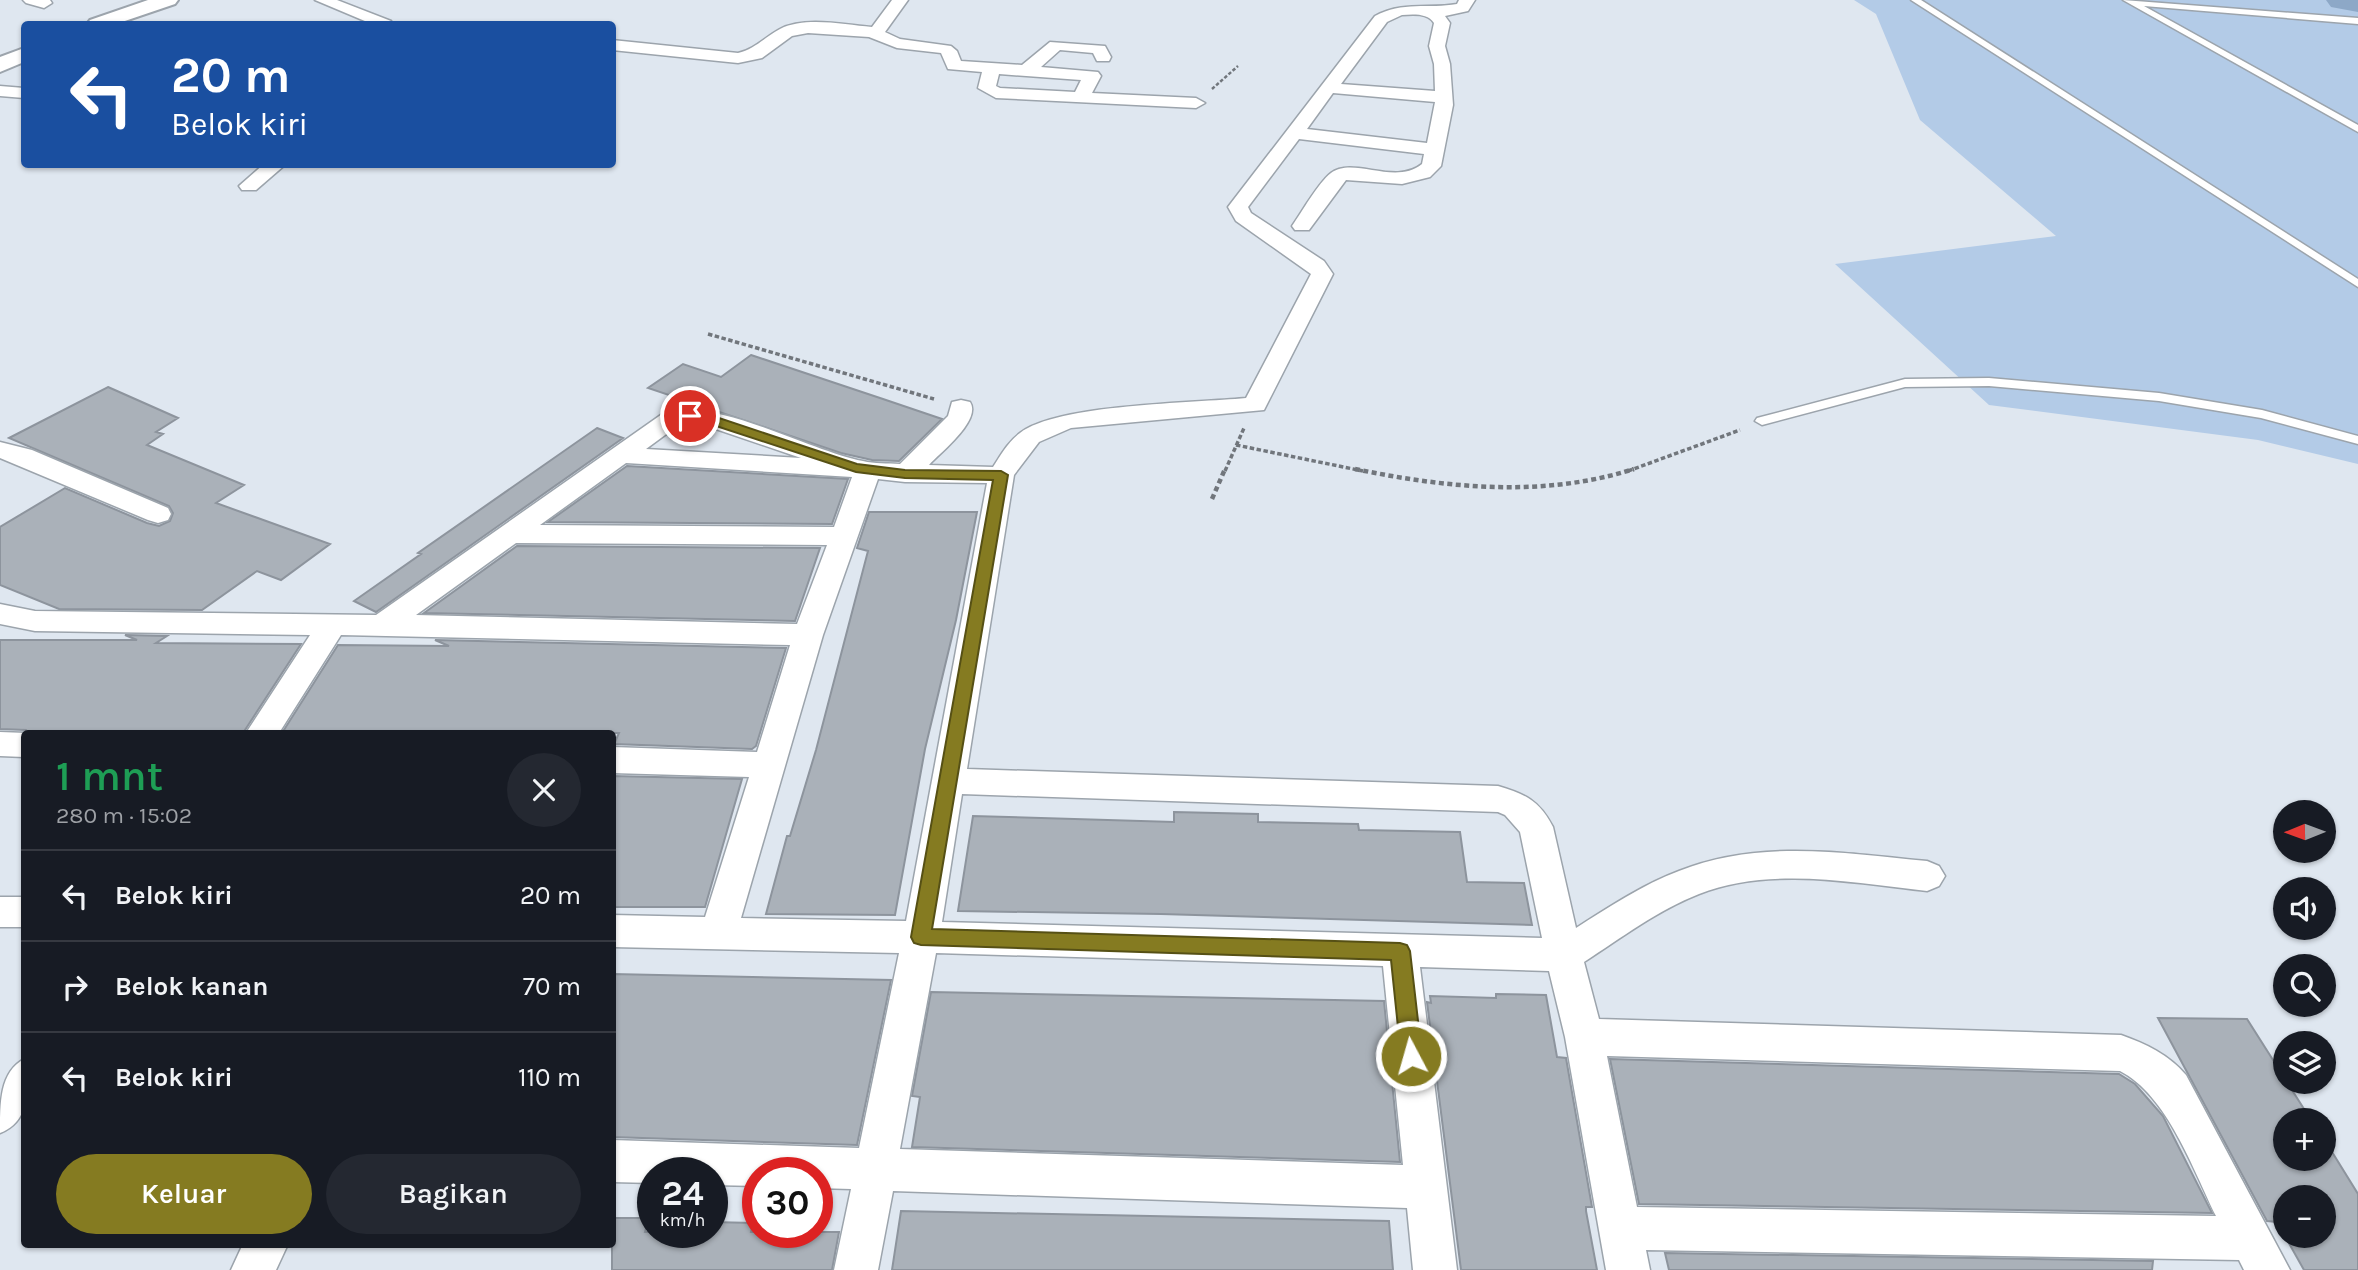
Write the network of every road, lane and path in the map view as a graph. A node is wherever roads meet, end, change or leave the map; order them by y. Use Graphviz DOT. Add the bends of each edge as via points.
graph roads {
  1 [pos="168,0"];
  2 [pos="323,0"];
  3 [pos="900,0"];
  4 [pos="1467,0"];
  5 [pos="1914,0"];
  6 [pos="2130,1"];
  7 [pos="1434,13"];
  8 [pos="106,21"];
  9 [pos="377,21"];
  10 [pos="2358,21"];
  11 [pos="876,33"];
  12 [pos="616,45"];
  13 [pos="21,55"];
  14 [pos="1103,57"];
  15 [pos="0,65"];
  16 [pos="992,66"];
  17 [pos="1238,66"];
  18 [pos="1027,70"];
  19 [pos="1330,88"];
  20 [pos="0,91"];
  21 [pos="21,93"];
  22 [pos="1081,97"];
  23 [pos="1443,97"];
  24 [pos="1196,103"];
  25 [pos="2358,129"];
  26 [pos="1295,133"];
  27 [pos="1436,150"];
  28 [pos="272,168"];
  29 [pos="249,186"];
  30 [pos="1302,226"];
  31 [pos="2358,284"];
  32 [pos="708,334"];
  33 [pos="1255,405"];
  34 [pos="961,407"];
  35 [pos="1762,421"];
  36 [pos="2358,440"];
  37 [pos="1236,445"];
  38 [pos="0,450"];
  39 [pos="620,455"];
  40 [pos="862,469"];
  41 [pos="905,474"];
  42 [pos="1001,475"];
  43 [pos="1212,499"];
  44 [pos="158,514"];
  45 [pos="508,534"];
  46 [pos="843,536"];
  47 [pos="0,614"];
  48 [pos="332,625"];
  49 [pos="382,625"];
  50 [pos="808,635"];
  51 [pos="264,730"];
  52 [pos="0,744"];
  53 [pos="21,745"];
  54 [pos="616,760"];
  55 [pos="768,765"];
  56 [pos="948,781"];
  57 [pos="1927,876"];
  58 [pos="0,912"];
  59 [pos="21,912"];
  60 [pos="616,932"];
  61 [pos="718,934"];
  62 [pos="921,937"];
  63 [pos="1400,951"];
  64 [pos="1564,955"];
  65 [pos="1584,1037"];
  66 [pos="21,1082"];
  67 [pos="0,1114"];
  68 [pos="616,1161"];
  69 [pos="875,1171"];
  70 [pos="1426,1187"];
  71 [pos="1621,1228"];
  72 [pos="264,1248"];
  73 [pos="2259,1254"];
  74 [pos="253,1270"];
  75 [pos="856,1270"];
  76 [pos="1435,1270"];
  77 [pos="1628,1270"];
  1 -- 8 [label="main road"];
  2 -- 9 [label="street"];
  3 -- 11 [label="street"];
  4 -- 7 [label="street" via="1463,8"];
  5 -- 31 [label="lane"];
  6 -- 10 [label="lane"];
  6 -- 25 [label="lane"];
  7 -- 19 [label="street" via="1406,9 1381,19"];
  7 -- 23 [label="street" via="1442,23 1437,46"];
  11 -- 12 [label="street" via="794,29 756,54 738,58"];
  11 -- 16 [label="street" via="897,43 946,49 954,65"];
  13 -- 15 [label="main road"];
  14 -- 18 [label="street" via="1100,49 1054,45"];
  16 -- 18 [label="street"];
  16 -- 22 [label="street" via="987,88 992,92"];
  17 -- 24 [label="path"];
  18 -- 22 [label="street" via="1092,76"];
  19 -- 23 [label="street"];
  19 -- 26 [label="street"];
  20 -- 21 [label="street"];
  22 -- 24 [label="street"];
  23 -- 27 [label="street"];
  26 -- 27 [label="street"];
  26 -- 33 [label="street" via="1238,209 1243,217 1316,266 1322,276"];
  27 -- 30 [label="street" via="1431,166 1416,176 1339,176"];
  28 -- 29 [label="street"];
  32 -- 34 [label="path"];
  33 -- 37 [label="path"];
  33 -- 42 [label="street" via="1066,421 1030,437"];
  34 -- 41 [label="street" via="960,418"];
  35 -- 36 [label="lane" via="1905,383 1989,382 2159,397 2249,411"];
  35 -- 37 [label="path" via="1638,468 1587,482 1518,490 1471,488"];
  37 -- 43 [label="path"];
  38 -- 44 [label="street"];
  39 -- 40 [label="street"];
  39 -- 40 [label="street" via="669,419 695,416"];
  39 -- 45 [label="street"];
  40 -- 41 [label="street"];
  40 -- 46 [label="street"];
  41 -- 42 [label="street"];
  42 -- 56 [label="street"];
  45 -- 46 [label="street"];
  45 -- 49 [label="street"];
  46 -- 50 [label="street"];
  47 -- 48 [label="street" via="35,621"];
  48 -- 49 [label="street"];
  48 -- 51 [label="street"];
  49 -- 50 [label="street"];
  50 -- 55 [label="street"];
  52 -- 53 [label="street"];
  54 -- 55 [label="street"];
  55 -- 61 [label="street"];
  56 -- 62 [label="street"];
  56 -- 64 [label="street" via="1497,799 1517,804 1536,827"];
  57 -- 64 [label="street" via="1806,865 1743,867 1693,880"];
  58 -- 59 [label="street"];
  60 -- 61 [label="street"];
  61 -- 62 [label="street"];
  62 -- 63 [label="street"];
  62 -- 69 [label="street"];
  63 -- 64 [label="street"];
  63 -- 70 [label="street"];
  64 -- 65 [label="street"];
  65 -- 71 [label="street"];
  65 -- 73 [label="street" via="2121,1053 2149,1066 2172,1088"];
  66 -- 67 [label="street"];
  68 -- 69 [label="street"];
  69 -- 70 [label="street"];
  69 -- 75 [label="street"];
  70 -- 76 [label="street"];
  71 -- 73 [label="street"];
  71 -- 77 [label="street"];
  72 -- 74 [label="street"];
}
